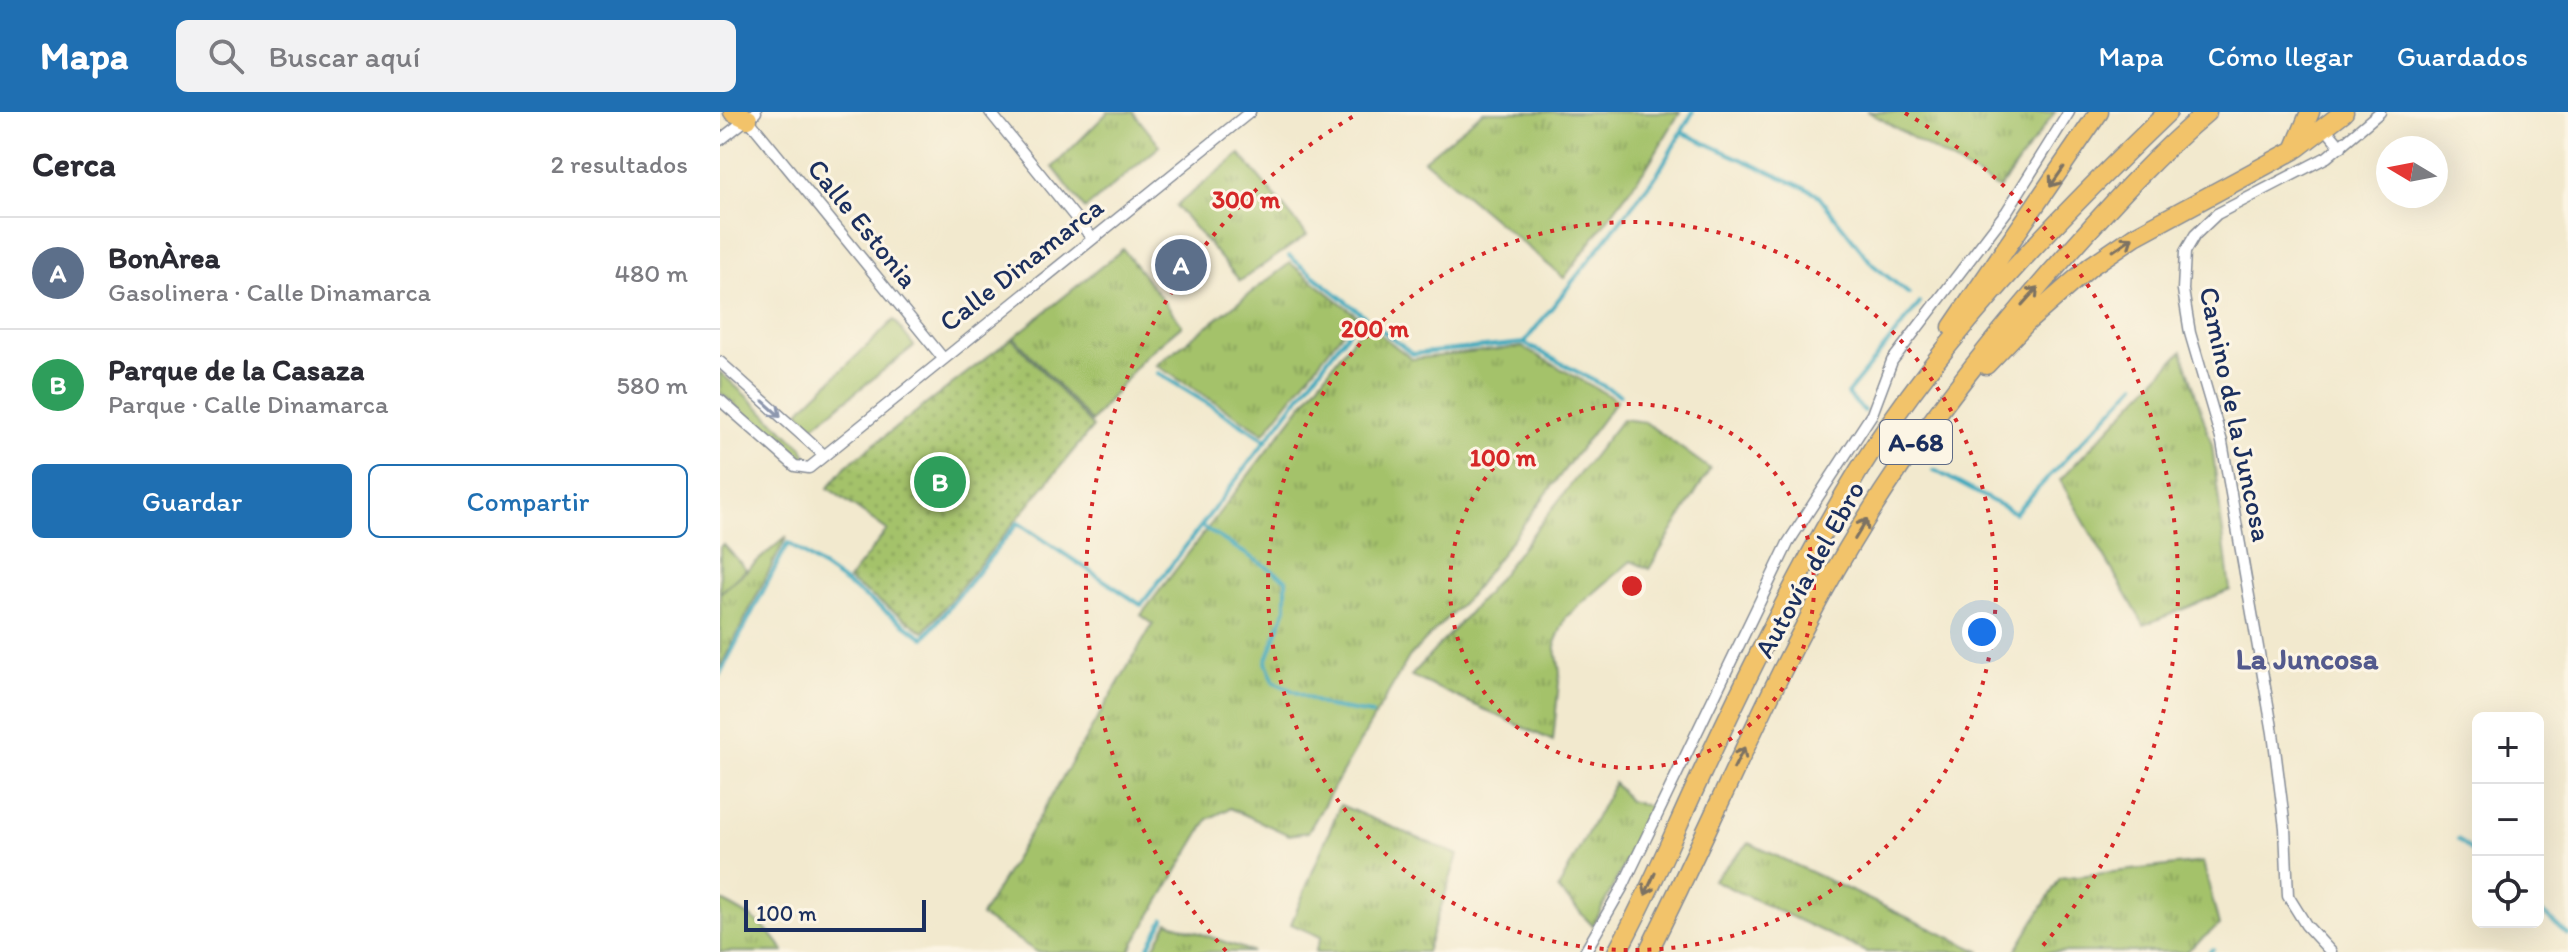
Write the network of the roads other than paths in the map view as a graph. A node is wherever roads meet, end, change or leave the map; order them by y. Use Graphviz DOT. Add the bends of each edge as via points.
graph roads {
  1 [pos="990,112"];
  2 [pos="1250,112"];
  3 [pos="2069,112"];
  4 [pos="2099,112"];
  5 [pos="2168,112"];
  6 [pos="2207,112"];
  7 [pos="2311,112"];
  8 [pos="2344,112"];
  9 [pos="2380,112"];
  10 [pos="746,114"];
  11 [pos="2326,129"];
  12 [pos="720,140"];
  13 [pos="2341,147"];
  14 [pos="2294,150"];
  15 [pos="1092,238"];
  16 [pos="942,357"];
  17 [pos="720,362"];
  18 [pos="720,400"];
  19 [pos="729,409"];
  20 [pos="1899,412"];
  21 [pos="720,418"];
  22 [pos="1907,454"];
  23 [pos="824,455"];
  24 [pos="1585,952"];
  25 [pos="1617,952"];
  26 [pos="1648,952"];
  27 [pos="2331,952"];
  1 -- 15 [label="street"];
  2 -- 15 [label="street, Calle Dinamarca"];
  3 -- 24 [label="street" via="2007,211 1892,361 1872,414 1788,543 1622,888"];
  4 -- 20 [label="highway, one-way" via="1909,389"];
  5 -- 20 [label="highway, Autovía del Ebro / A-68" via="2032,249"];
  22 -- 6 [label="highway, Autovía del Ebro / A-68, one-way" via="2000,329 2105,212"];
  7 -- 11 [label="highway"];
  7 -- 14 [label="highway"];
  8 -- 11 [label="highway"];
  9 -- 13 [label="street, Camino de la Juncosa"];
  10 -- 12 [label="street"];
  10 -- 16 [label="street, Calle Estonia"];
  11 -- 13 [label="street"];
  11 -- 14 [label="highway"];
  13 -- 27 [label="street, Camino de la Juncosa" via="2217,214 2185,252 2183,290 2222,442 2273,733 2288,896"];
  22 -- 14 [label="highway, one-way" via="2027,322 2091,266 2135,236"];
  15 -- 16 [label="street, Calle Dinamarca"];
  16 -- 23 [label="street, Calle Dinamarca"];
  17 -- 23 [label="street, one-way"];
  18 -- 19 [label="street"];
  19 -- 21 [label="street"];
  19 -- 23 [label="street" via="801,469"];
  20 -- 25 [label="highway, Autovía del Ebro / A-68, one-way" via="1798,578"];
  26 -- 22 [label="highway, Autovía del Ebro / A-68, one-way" via="1823,591"];
}
